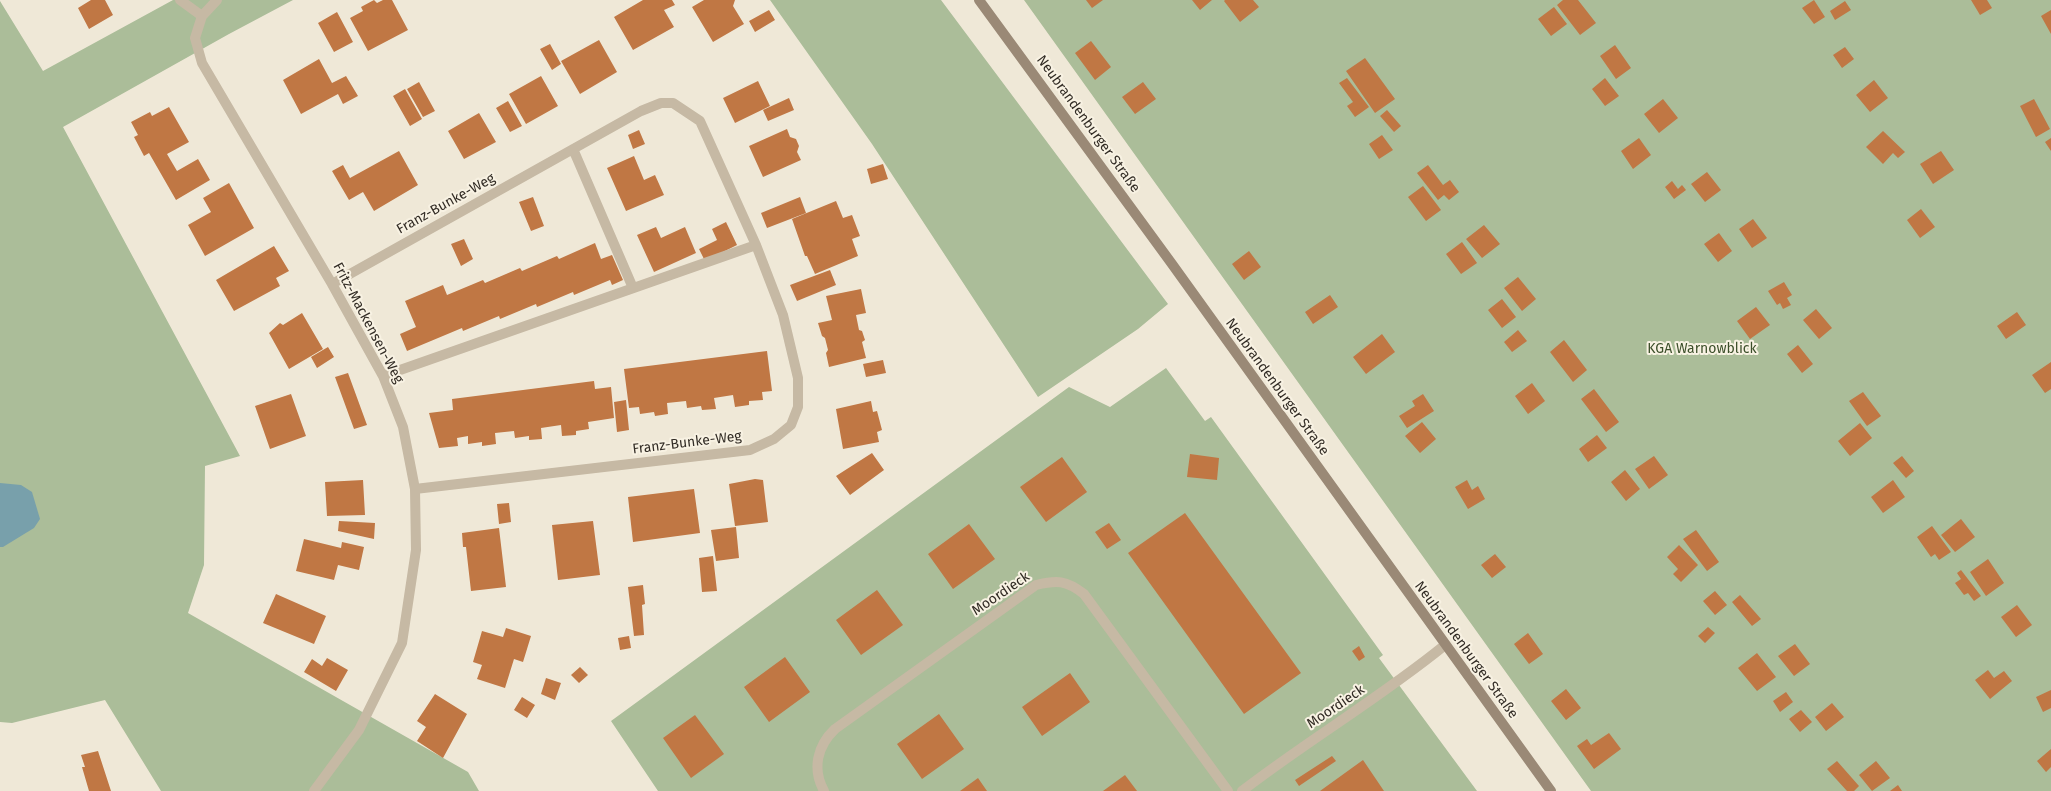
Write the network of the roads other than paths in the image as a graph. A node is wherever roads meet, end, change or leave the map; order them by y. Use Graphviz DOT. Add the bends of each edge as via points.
graph roads {
  1 [pos="180,0"];
  2 [pos="217,0"];
  3 [pos="978,0"];
  4 [pos="202,16"];
  5 [pos="574,149"];
  6 [pos="756,245"];
  7 [pos="332,284"];
  8 [pos="633,288"];
  9 [pos="383,376"];
  10 [pos="415,489"];
  11 [pos="1445,645"];
  12 [pos="314,791"];
  13 [pos="824,791"];
  14 [pos="1228,791"];
  15 [pos="1242,791"];
  16 [pos="1551,791"];
  1 -- 4 [label="street"];
  2 -- 4 [label="street, Fritz-Mackensen-Weg"];
  3 -- 11 [label="main road, Neubrandenburger Straße" via="1172,264"];
  4 -- 7 [label="street, Fritz-Mackensen-Weg" via="195,38 202,63"];
  5 -- 6 [label="street, Franz-Bunke-Weg" via="649,107 673,103 700,121"];
  5 -- 7 [label="street, Franz-Bunke-Weg"];
  5 -- 8 [label="street"];
  6 -- 8 [label="street"];
  6 -- 10 [label="street, Franz-Bunke-Weg" via="783,315 798,378 798,407 791,425 774,439 750,450"];
  7 -- 9 [label="street, Fritz-Mackensen-Weg"];
  8 -- 9 [label="street"];
  9 -- 10 [label="street, Fritz-Mackensen-Weg" via="403,427"];
  10 -- 12 [label="street, Fritz-Mackensen-Weg" via="416,550 402,643 359,730"];
  11 -- 15 [label="street, Moordieck" via="1408,675"];
  11 -- 16 [label="main road, Neubrandenburger Straße"];
  13 -- 14 [label="street, Moordieck" via="817,777 817,762 825,740 835,729 1036,585 1056,581 1073,586 1084,594"];
}
